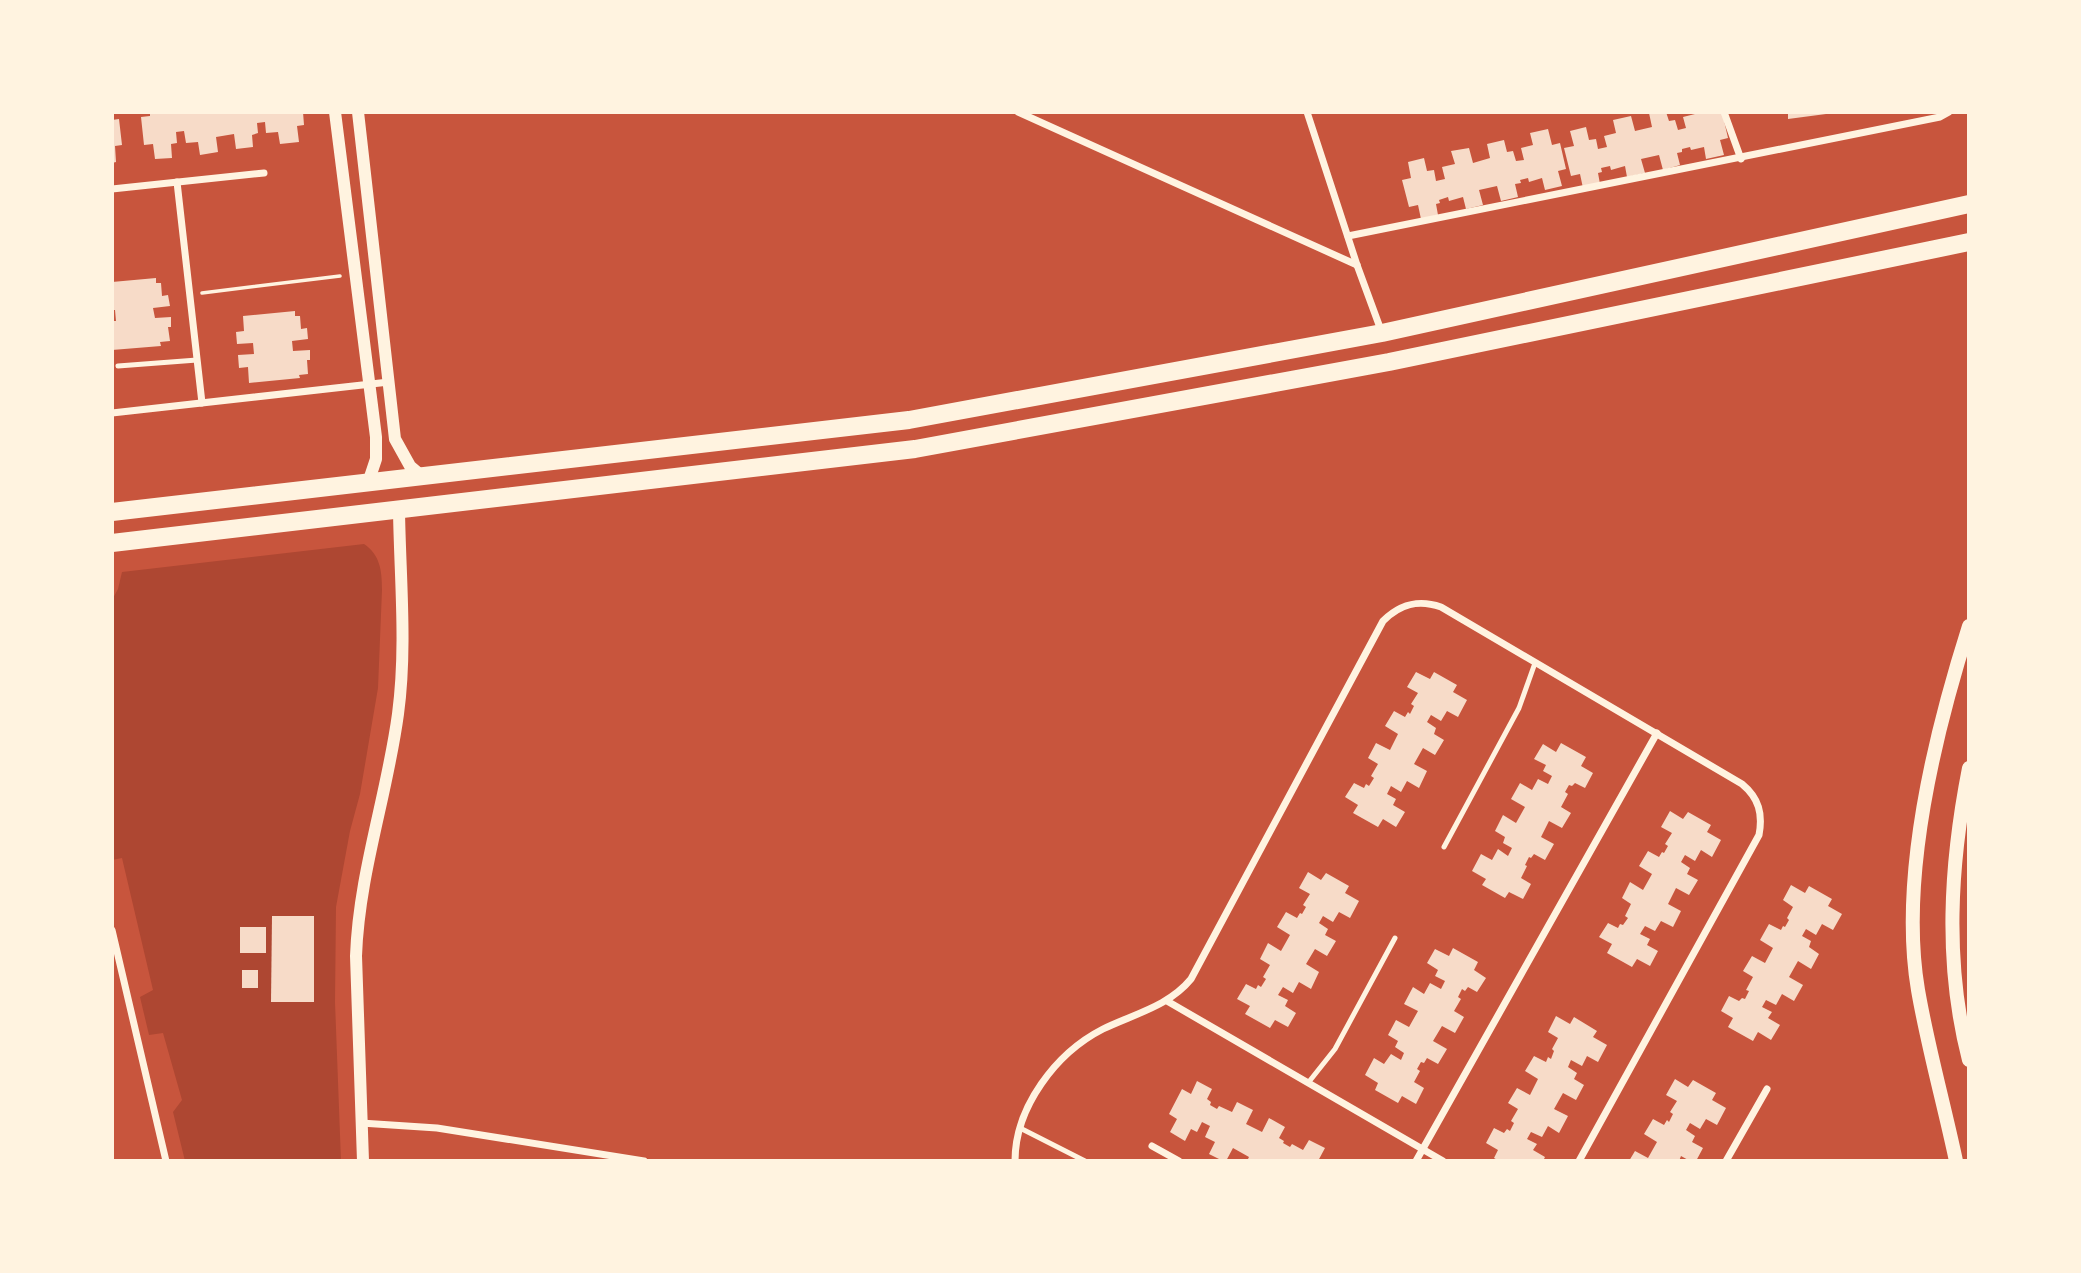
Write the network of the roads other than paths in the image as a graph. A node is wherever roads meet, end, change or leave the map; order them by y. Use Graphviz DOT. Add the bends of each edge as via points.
graph roads {
  1 [pos="335,112"];
  2 [pos="358,112"];
  3 [pos="1018,112"];
  4 [pos="1307,112"];
  5 [pos="1724,112"];
  6 [pos="1949,112"];
  7 [pos="1741,159"];
  8 [pos="264,173"];
  9 [pos="177,182"];
  10 [pos="112,189"];
  11 [pos="1969,204"];
  12 [pos="1348,236"];
  13 [pos="1969,242"];
  14 [pos="1357,265"];
  15 [pos="1382,333"];
  16 [pos="197,360"];
  17 [pos="118,366"];
  18 [pos="389,382"];
  19 [pos="369,384"];
  20 [pos="202,403"];
  21 [pos="112,413"];
  22 [pos="423,477"];
  23 [pos="368,483"];
  24 [pos="399,511"];
  25 [pos="112,512"];
  26 [pos="112,543"];
  27 [pos="1969,626"];
  28 [pos="1535,663"];
  29 [pos="1657,733"];
  30 [pos="1969,768"];
  31 [pos="1444,846"];
  32 [pos="112,930"];
  33 [pos="1395,938"];
  34 [pos="1167,1001"];
  35 [pos="1967,1044"];
  36 [pos="1969,1060"];
  37 [pos="1308,1083"];
  38 [pos="1767,1088"];
  39 [pos="361,1123"];
  40 [pos="1020,1128"];
  41 [pos="1152,1146"];
  42 [pos="1422,1149"];
  43 [pos="166,1161"];
  44 [pos="363,1161"];
  45 [pos="644,1161"];
  46 [pos="1015,1161"];
  47 [pos="1085,1161"];
  48 [pos="1179,1161"];
  49 [pos="1416,1161"];
  50 [pos="1443,1161"];
  51 [pos="1579,1161"];
  52 [pos="1726,1161"];
  53 [pos="1956,1161"];
  1 -- 19 [label="street"];
  2 -- 18 [label="street"];
  3 -- 14 [label="street"];
  4 -- 12 [label="street"];
  5 -- 7 [label="street"];
  6 -- 7 [label="street"];
  7 -- 12 [label="street"];
  8 -- 9 [label="street"];
  9 -- 10 [label="street"];
  9 -- 16 [label="street"];
  11 -- 15 [label="main road"];
  12 -- 14 [label="street"];
  13 -- 24 [label="main road" via="1403,359 915,449"];
  14 -- 15 [label="street"];
  15 -- 22 [label="main road" via="909,420"];
  16 -- 17 [label="lane"];
  16 -- 20 [label="street"];
  18 -- 19 [label="street"];
  18 -- 22 [label="street" via="395,439 410,466"];
  19 -- 20 [label="street"];
  19 -- 23 [label="street" via="377,447"];
  20 -- 21 [label="street"];
  22 -- 23 [label="main road"];
  23 -- 25 [label="main road"];
  24 -- 26 [label="main road"];
  24 -- 39 [label="street" via="402,676 387,782 368,857 357,931"];
  27 -- 53 [label="main road" via="1928,779 1913,928 1918,989"];
  28 -- 29 [label="street"];
  28 -- 31 [label="lane" via="1519,708"];
  28 -- 34 [label="street" via="1433,604 1406,605 1382,621 1198,967"];
  29 -- 42 [label="street"];
  29 -- 51 [label="street" via="1749,789 1759,804 1761,825"];
  30 -- 35 [label="main road" via="1952,892 1953,976"];
  32 -- 43 [label="street"];
  33 -- 37 [label="lane" via="1331,1055"];
  34 -- 37 [label="street"];
  34 -- 40 [label="street" via="1101,1030 1066,1055 1038,1089"];
  35 -- 36 [label="main road"];
  37 -- 42 [label="street"];
  38 -- 52 [label="street"];
  39 -- 44 [label="street"];
  39 -- 45 [label="street" via="437,1128"];
  40 -- 46 [label="street"];
  40 -- 47 [label="lane"];
  41 -- 48 [label="street"];
  42 -- 49 [label="street"];
  42 -- 50 [label="street"];
}
